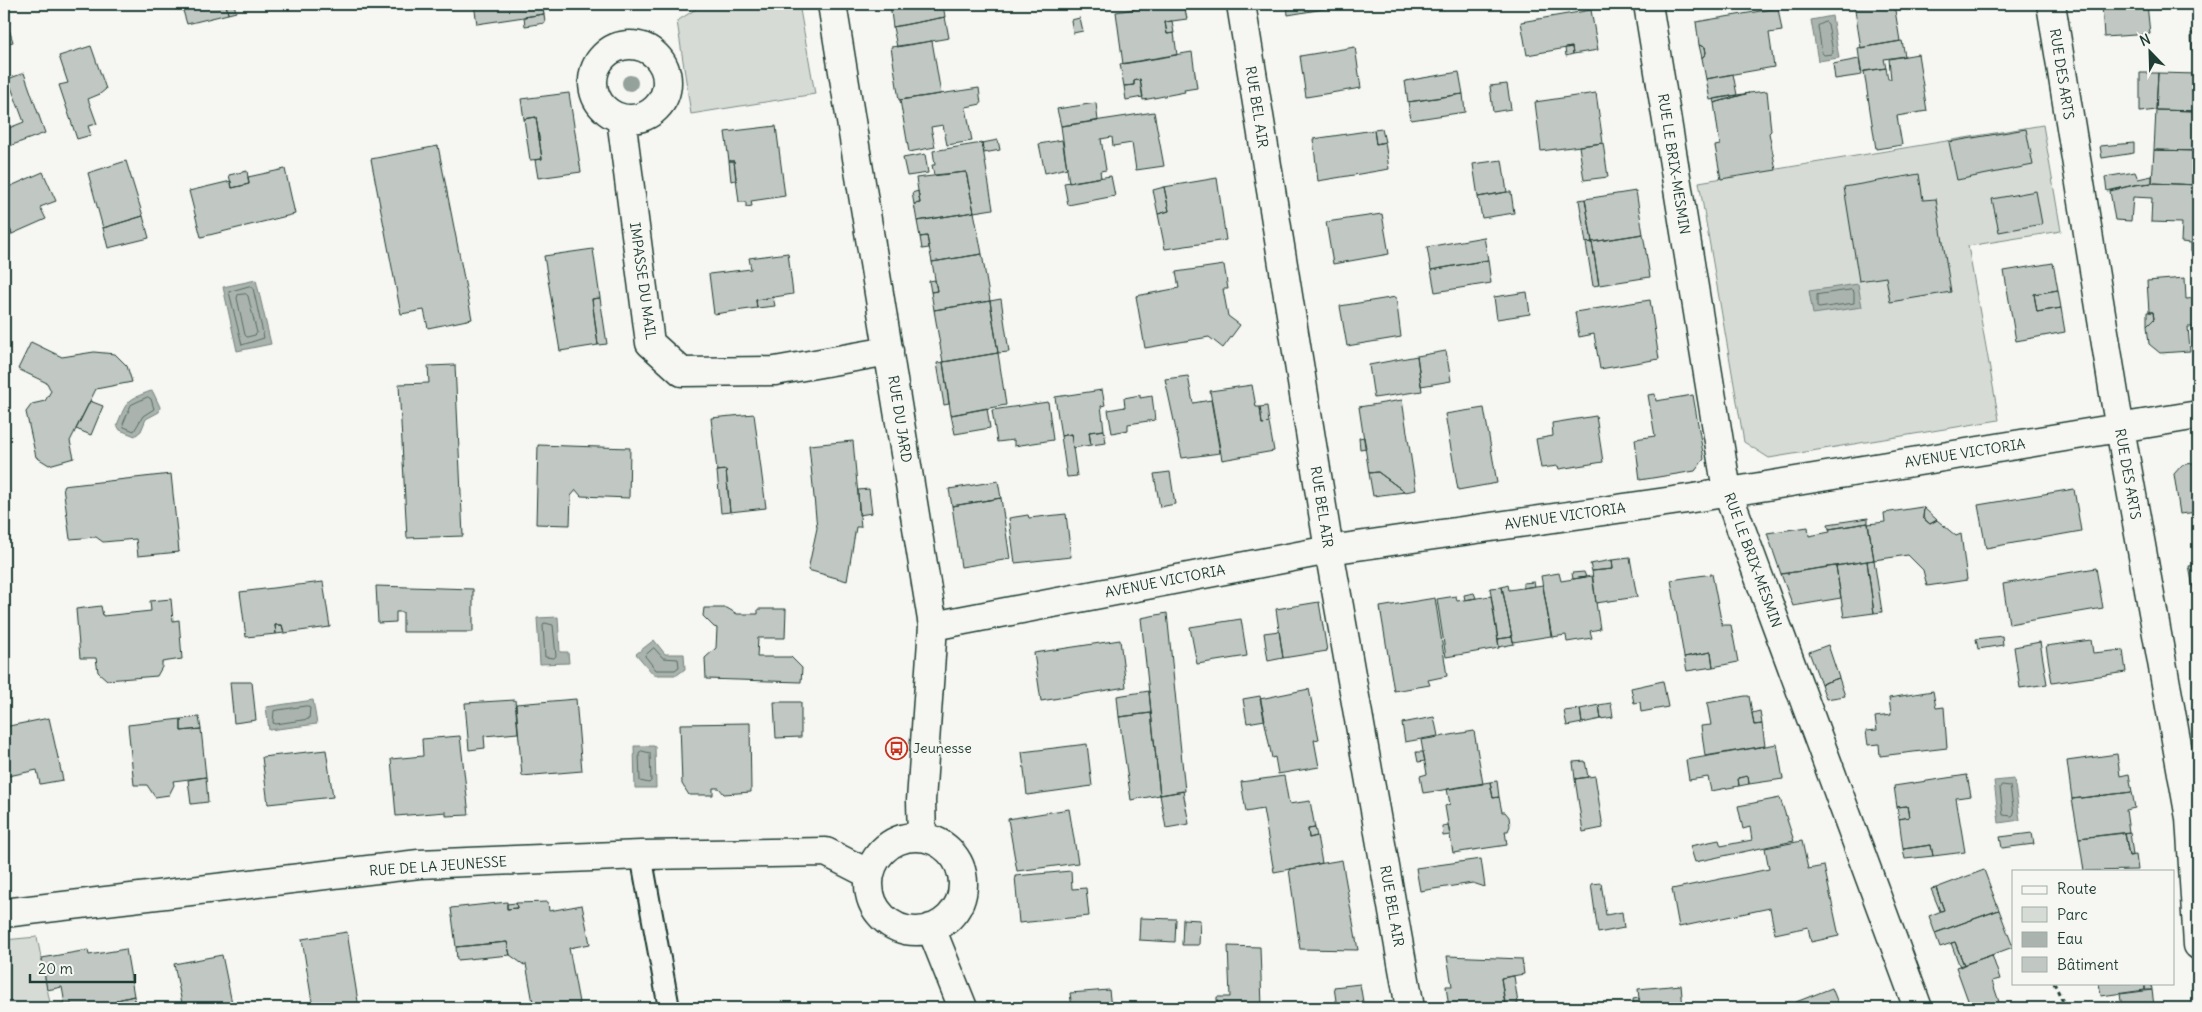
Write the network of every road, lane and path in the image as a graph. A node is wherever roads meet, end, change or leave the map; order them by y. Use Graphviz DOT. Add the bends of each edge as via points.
graph roads {
  1 [pos="832,4"];
  2 [pos="1241,4"];
  3 [pos="1648,4"];
  4 [pos="2051,4"];
  5 [pos="621,118"];
  6 [pos="889,351"];
  7 [pos="2198,415"];
  8 [pos="2121,428"];
  9 [pos="1727,491"];
  10 [pos="1329,550"];
  11 [pos="933,626"];
  12 [pos="922,837"];
  13 [pos="641,855"];
  14 [pos="869,874"];
  15 [pos="4,912"];
  16 [pos="931,928"];
  17 [pos="2198,944"];
  18 [pos="2054,984"];
  19 [pos="669,1008"];
  20 [pos="963,1008"];
  21 [pos="1410,1008"];
  22 [pos="1918,1008"];
  23 [pos="2066,1008"];
  1 -- 6 [label="street, RUE DU JARD"];
  2 -- 10 [label="street, RUE BEL AIR"];
  3 -- 9 [label="street, RUE LE BRIX-MESMIN"];
  4 -- 8 [label="street, RUE DES ARTS"];
  5 -- 6 [label="street, IMPASSE DU MAIL" via="650,343 682,372 774,371"];
  6 -- 11 [label="street, RUE DU JARD"];
  7 -- 8 [label="street, AVENUE VICTORIA"];
  8 -- 9 [label="street, AVENUE VICTORIA"];
  8 -- 17 [label="street, RUE DES ARTS" via="2190,818"];
  9 -- 10 [label="street, AVENUE VICTORIA"];
  9 -- 22 [label="street, RUE LE BRIX-MESMIN"];
  10 -- 11 [label="street, AVENUE VICTORIA"];
  10 -- 21 [label="street, RUE BEL AIR"];
  11 -- 12 [label="street, RUE DU JARD"];
  12 -- 14 [label="street" via="908,838 888,846 874,861"];
  12 -- 16 [label="street" via="949,851 958,863 962,879 955,909"];
  13 -- 14 [label="street, RUE DE LA JEUNESSE" via="826,852"];
  13 -- 15 [label="street, RUE DE LA JEUNESSE" via="419,864"];
  13 -- 19 [label="lane"];
  14 -- 16 [label="street" via="871,895 880,914 890,923 918,931"];
  16 -- 20 [label="street"];
  18 -- 23 [label="path"];
}
